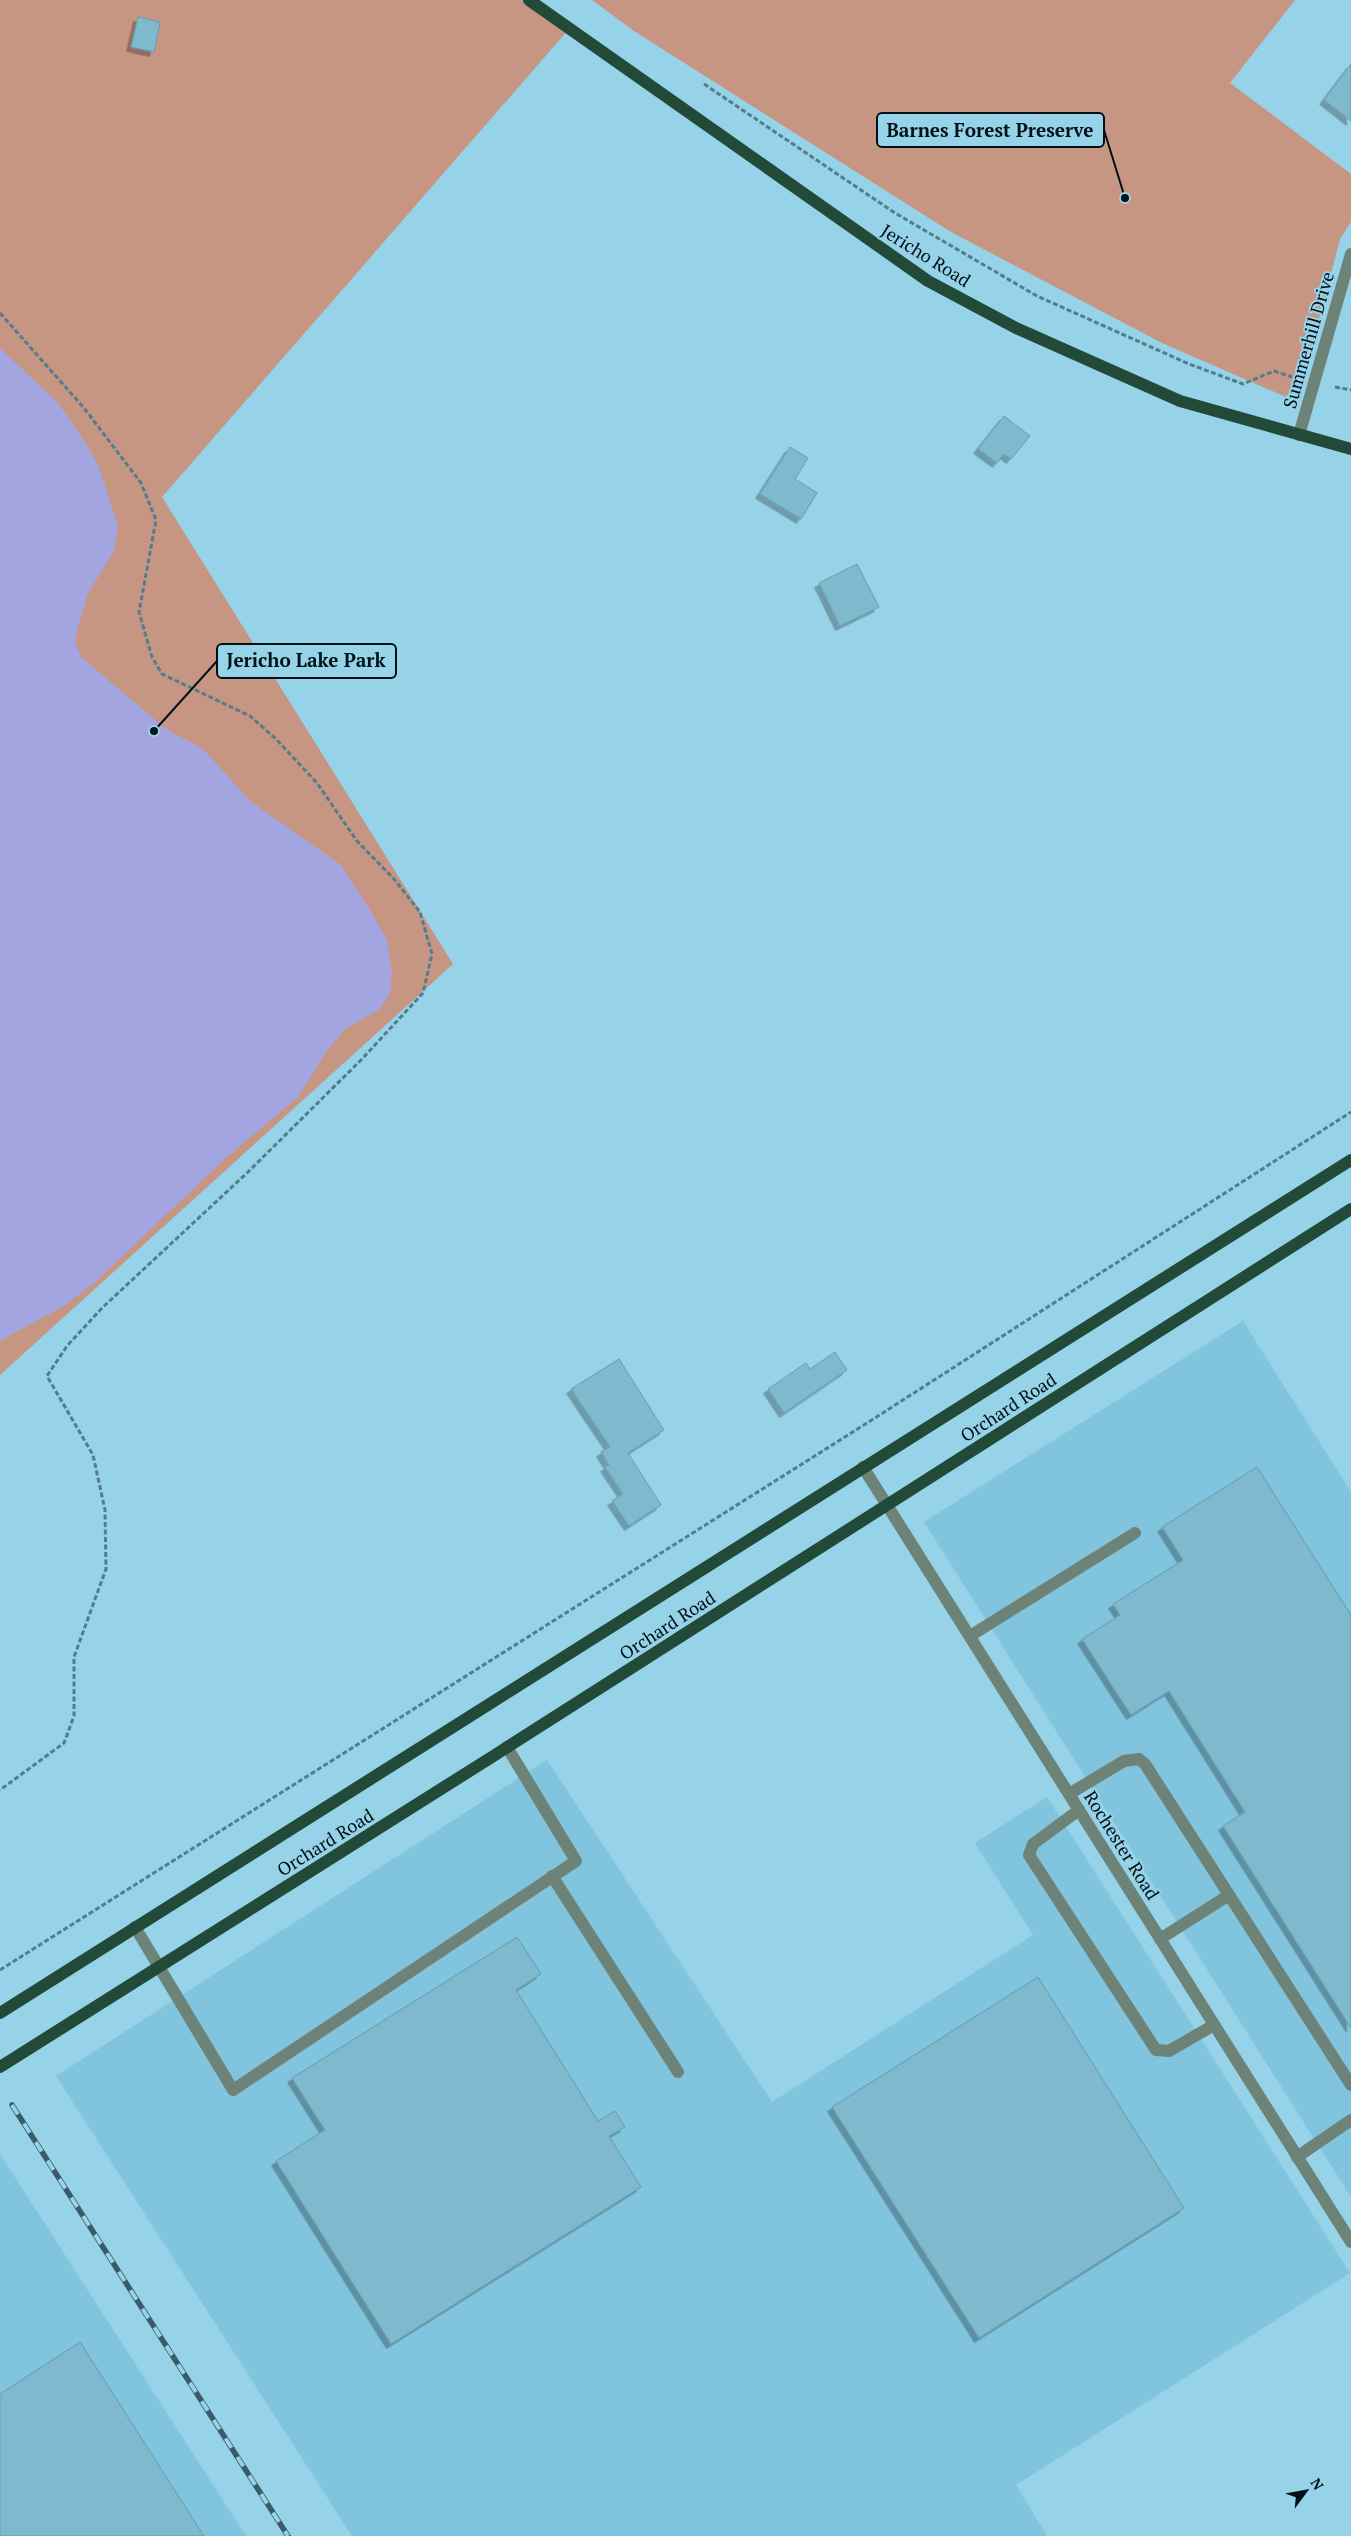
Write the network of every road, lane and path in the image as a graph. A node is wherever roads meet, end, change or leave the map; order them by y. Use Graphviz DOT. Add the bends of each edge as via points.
graph roads {
  1 [pos="529,0"];
  2 [pos="704,84"];
  3 [pos="1351,254"];
  4 [pos="0,313"];
  5 [pos="1292,377"];
  6 [pos="1336,388"];
  7 [pos="1351,390"];
  8 [pos="1299,435"];
  9 [pos="1351,448"];
  10 [pos="1351,1112"];
  11 [pos="1351,1160"];
  12 [pos="1351,1209"];
  13 [pos="863,1466"];
  14 [pos="887,1505"];
  15 [pos="1135,1533"];
  16 [pos="970,1636"];
  17 [pos="508,1748"];
  18 [pos="0,1790"];
  19 [pos="1069,1794"];
  20 [pos="1080,1810"];
  21 [pos="552,1876"];
  22 [pos="1229,1895"];
  23 [pos="135,1927"];
  24 [pos="1160,1939"];
  25 [pos="158,1967"];
  26 [pos="0,1970"];
  27 [pos="0,2013"];
  28 [pos="1214,2025"];
  29 [pos="0,2067"];
  30 [pos="678,2072"];
  31 [pos="1351,2085"];
  32 [pos="1351,2120"];
  33 [pos="1297,2157"];
  34 [pos="1351,2242"];
  1 -- 8 [label="main road, Jericho Road" via="928,281 1016,328 1180,401"];
  2 -- 5 [label="path" via="895,213 1037,296 1189,364 1243,384 1274,371"];
  3 -- 8 [label="street, Summerhill Drive"];
  4 -- 18 [label="path" via="84,408 141,483 156,520 139,612 152,657 162,674 250,716 276,739 317,783 357,841 420,912 432,954 423,993 361,1060 248,1172 102,1308 67,1346 48,1376 93,1455 105,1510 106,1569 74,1658 74,1716 64,1743"];
  6 -- 7 [label="path"];
  8 -- 9 [label="main road, Jericho Road"];
  10 -- 26 [label="path" via="875,1418"];
  11 -- 13 [label="main road, Orchard Road"];
  12 -- 14 [label="main road, Orchard Road"];
  13 -- 14 [label="street, Rochester Road"];
  13 -- 23 [label="main road, Orchard Road"];
  14 -- 16 [label="street, Rochester Road"];
  14 -- 17 [label="main road, Orchard Road"];
  15 -- 16 [label="street"];
  16 -- 19 [label="street, Rochester Road"];
  17 -- 21 [label="street" via="576,1861"];
  17 -- 25 [label="main road, Orchard Road"];
  19 -- 20 [label="street, Rochester Road"];
  19 -- 22 [label="street" via="1124,1761 1139,1759"];
  20 -- 24 [label="street, Rochester Road"];
  20 -- 28 [label="street" via="1033,1844 1030,1855 1156,2050 1169,2051"];
  21 -- 25 [label="street" via="234,2090"];
  21 -- 30 [label="street"];
  22 -- 24 [label="street"];
  22 -- 31 [label="street"];
  23 -- 25 [label="street"];
  23 -- 27 [label="main road, Orchard Road"];
  24 -- 28 [label="street, Rochester Road"];
  25 -- 29 [label="main road, Orchard Road"];
  28 -- 33 [label="street, Rochester Road"];
  32 -- 33 [label="street"];
  33 -- 34 [label="street, Rochester Road"];
}
